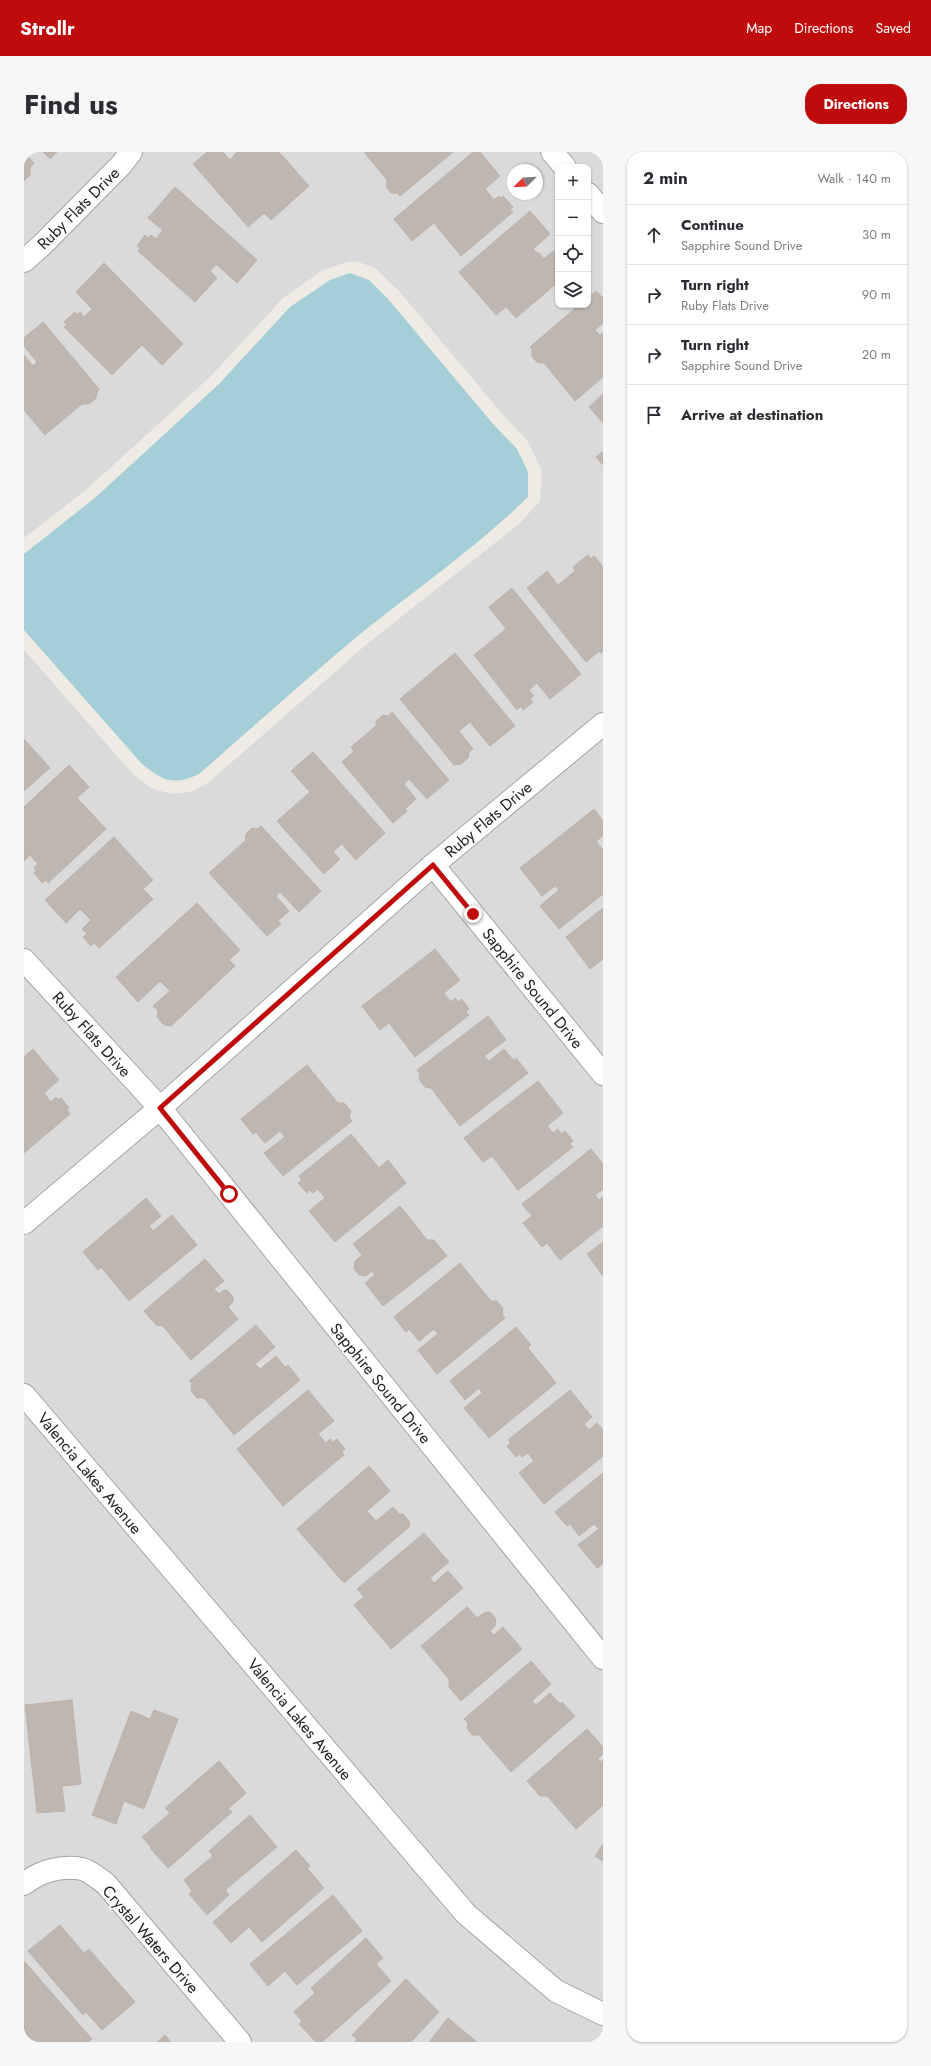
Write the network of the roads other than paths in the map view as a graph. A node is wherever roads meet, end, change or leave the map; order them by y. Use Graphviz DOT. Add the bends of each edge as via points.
graph roads {
  1 [pos="131,152"];
  2 [pos="552,152"];
  3 [pos="562,164"];
  4 [pos="591,198"];
  5 [pos="603,212"];
  6 [pos="24,261"];
  7 [pos="603,724"];
  8 [pos="433,865"];
  9 [pos="24,960"];
  10 [pos="603,1074"];
  11 [pos="160,1108"];
  12 [pos="24,1223"];
  13 [pos="24,1395"];
  14 [pos="603,1658"];
  15 [pos="24,1884"];
  16 [pos="603,2014"];
  17 [pos="240,2042"];
  1 -- 6 [label="street, Ruby Flats Drive" via="49,239"];
  2 -- 3 [label="street"];
  4 -- 5 [label="street"];
  7 -- 8 [label="street, Ruby Flats Drive"];
  8 -- 10 [label="street, Sapphire Sound Drive"];
  8 -- 11 [label="street, Ruby Flats Drive"];
  9 -- 11 [label="street, Ruby Flats Drive"];
  11 -- 12 [label="street, Ruby Flats Drive"];
  11 -- 14 [label="street, Sapphire Sound Drive"];
  13 -- 16 [label="street, Valencia Lakes Avenue" via="466,1914 556,1991"];
  15 -- 17 [label="street, Crystal Waters Drive" via="58,1867 83,1870 106,1884"];
}
